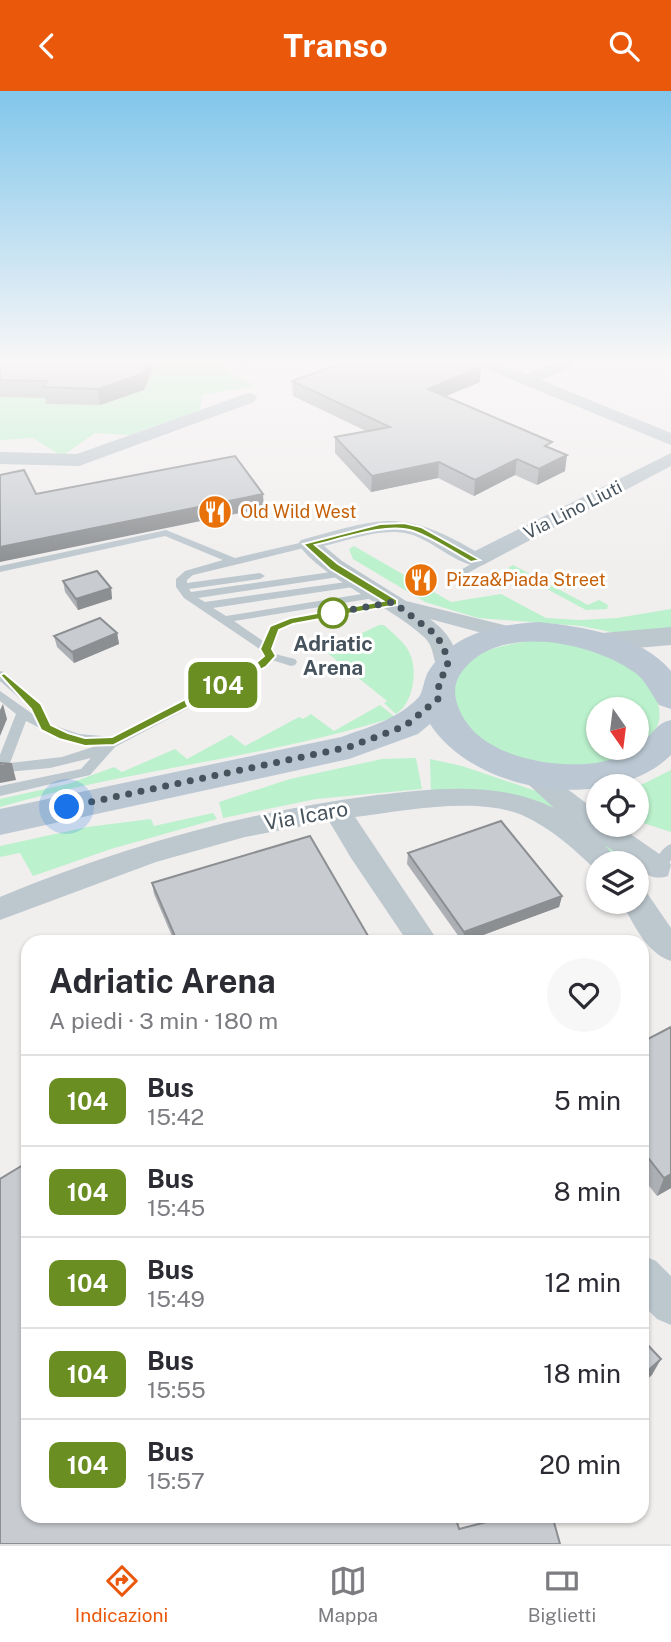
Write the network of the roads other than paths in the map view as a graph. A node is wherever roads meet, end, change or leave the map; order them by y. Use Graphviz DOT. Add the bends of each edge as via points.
graph roads {
  1 [pos="159,431"];
  2 [pos="649,431"];
  3 [pos="671,440"];
  4 [pos="0,458"];
  5 [pos="671,460"];
  6 [pos="308,544"];
  7 [pos="233,561"];
  8 [pos="477,561"];
  9 [pos="3,568"];
  10 [pos="346,574"];
  11 [pos="457,575"];
  12 [pos="0,579"];
  13 [pos="185,591"];
  14 [pos="386,598"];
  15 [pos="203,606"];
  16 [pos="222,619"];
  17 [pos="512,634"];
  18 [pos="671,636"];
  19 [pos="602,642"];
  20 [pos="268,652"];
  21 [pos="291,662"];
  22 [pos="0,675"];
  23 [pos="668,682"];
  24 [pos="443,683"];
  25 [pos="0,695"];
  26 [pos="22,714"];
  27 [pos="46,727"];
  28 [pos="671,731"];
  29 [pos="114,741"];
  30 [pos="349,747"];
  31 [pos="476,751"];
  32 [pos="1,770"];
  33 [pos="630,771"];
  34 [pos="529,773"];
  35 [pos="336,808"];
  36 [pos="4,815"];
  37 [pos="641,837"];
  38 [pos="592,851"];
  39 [pos="667,861"];
  40 [pos="649,883"];
  41 [pos="0,909"];
  42 [pos="644,914"];
  43 [pos="419,935"];
  44 [pos="671,949"];
  45 [pos="649,1282"];
  46 [pos="671,1305"];
  1 -- 4 [label="street" via="79,460"];
  2 -- 3 [label="street"];
  5 -- 8 [label="street, Via Lino Liuti"];
  6 -- 7 [label="lane"];
  6 -- 8 [label="street" via="404,526"];
  6 -- 10 [label="street"];
  7 -- 9 [label="lane" via="166,533"];
  7 -- 13 [label="lane" via="189,573 181,579"];
  8 -- 11 [label="lane"];
  9 -- 12 [label="lane"];
  10 -- 13 [label="lane"];
  10 -- 14 [label="street"];
  10 -- 15 [label="lane"];
  13 -- 15 [label="lane"];
  14 -- 16 [label="lane"];
  14 -- 17 [label="street"];
  14 -- 20 [label="lane" via="274,628"];
  14 -- 24 [label="street" via="435,634 444,647"];
  15 -- 16 [label="lane"];
  16 -- 20 [label="lane"];
  17 -- 19 [label="main road" via="552,633"];
  17 -- 24 [label="main road" via="464,652"];
  18 -- 19 [label="street"];
  19 -- 23 [label="main road"];
  20 -- 21 [label="lane"];
  20 -- 29 [label="lane" via="262,664 222,691"];
  22 -- 27 [label="lane" via="37,707"];
  24 -- 30 [label="main road" via="405,726"];
  24 -- 31 [label="main road" via="443,717"];
  25 -- 26 [label="lane"];
  26 -- 27 [label="lane"];
  26 -- 32 [label="lane"];
  27 -- 29 [label="lane" via="85,742"];
  28 -- 33 [label="main road" via="661,748"];
  29 -- 32 [label="lane" via="78,758"];
  29 -- 36 [label="lane" via="85,772"];
  30 -- 31 [label="main road"];
  30 -- 36 [label="main road"];
  31 -- 34 [label="main road"];
  33 -- 34 [label="main road" via="556,777"];
  34 -- 39 [label="street" via="570,806"];
  35 -- 38 [label="street, Via Icaro" via="428,799 492,799 522,805 560,824"];
  35 -- 41 [label="street, Via Icaro" via="158,850"];
  35 -- 43 [label="street"];
  37 -- 39 [label="street"];
  39 -- 40 [label="street"];
  42 -- 44 [label="street"];
  45 -- 46 [label="street"];
}
